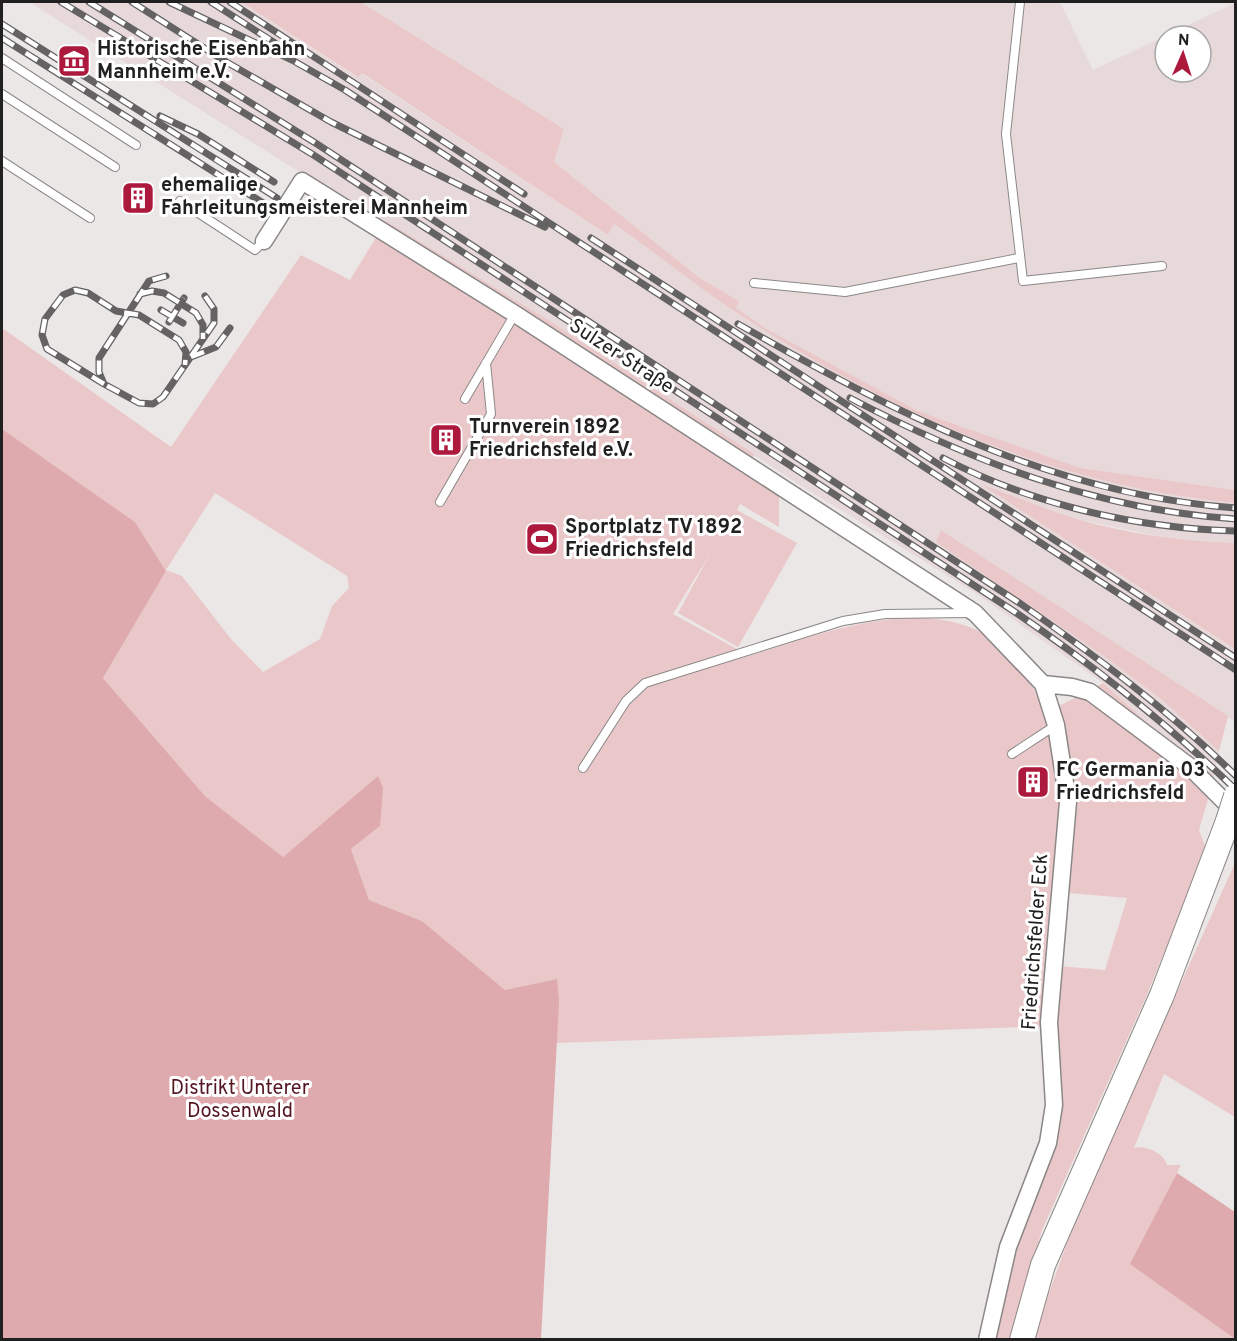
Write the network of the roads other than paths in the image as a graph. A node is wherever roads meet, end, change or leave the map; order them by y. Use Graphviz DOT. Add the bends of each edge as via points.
graph roads {
  1 [pos="1020,2"];
  2 [pos="2,58"];
  3 [pos="2,94"];
  4 [pos="136,145"];
  5 [pos="2,161"];
  6 [pos="115,167"];
  7 [pos="180,201"];
  8 [pos="90,218"];
  9 [pos="264,241"];
  10 [pos="1019,258"];
  11 [pos="1162,266"];
  12 [pos="754,283"];
  13 [pos="516,314"];
  14 [pos="486,363"];
  15 [pos="465,399"];
  16 [pos="440,502"];
  17 [pos="975,613"];
  18 [pos="1043,684"];
  19 [pos="1056,725"];
  20 [pos="1012,754"];
  21 [pos="583,768"];
  22 [pos="1236,796"];
  23 [pos="1232,817"];
  24 [pos="987,1340"];
  25 [pos="1022,1340"];
  1 -- 10 [label="lane" via="1006,134"];
  2 -- 4 [label="lane"];
  3 -- 6 [label="lane"];
  5 -- 8 [label="lane"];
  7 -- 9 [label="lane" via="255,250"];
  9 -- 13 [label="street, Sulzer Straße" via="302,181"];
  10 -- 11 [label="lane" via="1023,281"];
  10 -- 12 [label="lane" via="844,292"];
  13 -- 14 [label="lane"];
  13 -- 17 [label="street, Sulzer Straße"];
  14 -- 15 [label="lane"];
  14 -- 16 [label="lane" via="491,414"];
  17 -- 18 [label="street, Sulzer Straße"];
  17 -- 21 [label="lane" via="885,614 843,621 645,683 626,701"];
  18 -- 19 [label="street, Friedrichsfelder Eck"];
  18 -- 23 [label="street" via="1090,692 1189,766"];
  19 -- 20 [label="lane"];
  19 -- 24 [label="street, Friedrichsfelder Eck" via="1068,802 1049,1022 1054,1105 1048,1143 1008,1247"];
  22 -- 23 [label="main road, bridge"];
  23 -- 25 [label="main road" via="1170,976 1043,1264"];
}
